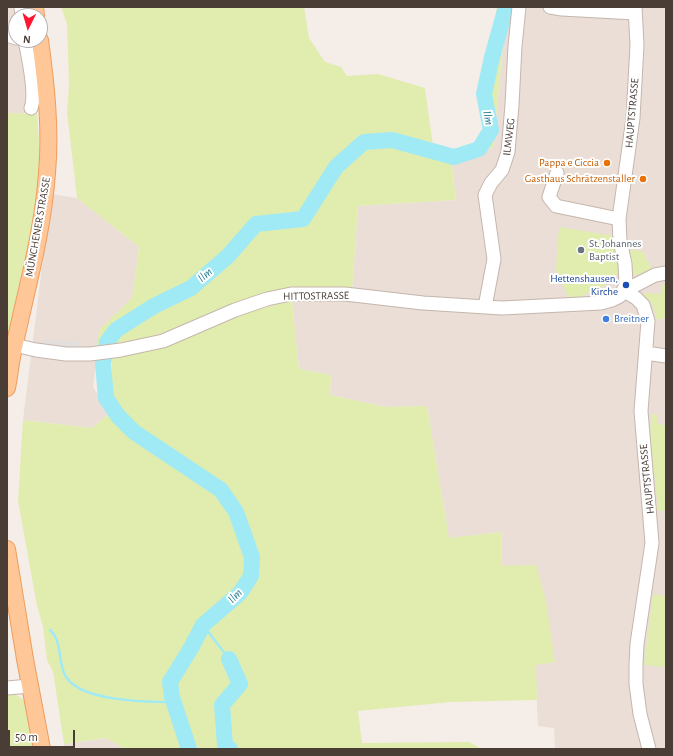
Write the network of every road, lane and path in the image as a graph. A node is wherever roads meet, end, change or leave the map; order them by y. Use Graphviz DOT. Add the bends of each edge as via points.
graph roads {
  1 [pos="519,7"];
  2 [pos="550,7"];
  3 [pos="635,10"];
  4 [pos="26,48"];
  5 [pos="41,48"];
  6 [pos="31,108"];
  7 [pos="557,173"];
  8 [pos="619,219"];
  9 [pos="666,273"];
  10 [pos="624,291"];
  11 [pos="485,307"];
  12 [pos="14,345"];
  13 [pos="646,353"];
  14 [pos="666,356"];
  15 [pos="7,388"];
  16 [pos="7,549"];
  17 [pos="30,686"];
  18 [pos="7,688"];
  19 [pos="42,749"];
  20 [pos="649,749"];
  1 -- 11 [label="street, ILMWEG" via="508,152 502,170 485,195 494,259"];
  2 -- 3 [label="street"];
  3 -- 8 [label="street, HAUPTSTRASSE" via="637,45 633,118"];
  4 -- 6 [label="street" via="33,93"];
  5 -- 12 [label="main road, MÜNCHENER STRASSE" via="48,113 47,174 39,235"];
  7 -- 8 [label="street" via="549,197 556,206"];
  8 -- 10 [label="street, HAUPTSTRASSE" via="626,279"];
  9 -- 10 [label="street, HITTOSTRASSE" via="655,275"];
  10 -- 11 [label="street, HITTOSTRASSE" via="620,296 601,303"];
  10 -- 13 [label="street, HAUPTSTRASSE" via="636,298 646,313"];
  11 -- 12 [label="street, HITTOSTRASSE" via="345,294 291,294 235,310 163,340 121,350 66,354"];
  12 -- 15 [label="main road, MÜNCHENER STRASSE"];
  13 -- 14 [label="street"];
  13 -- 20 [label="street, HAUPTSTRASSE" via="641,411 652,543 637,644 636,684"];
  16 -- 17 [label="main road"];
  17 -- 18 [label="street"];
  17 -- 19 [label="main road"];
}
